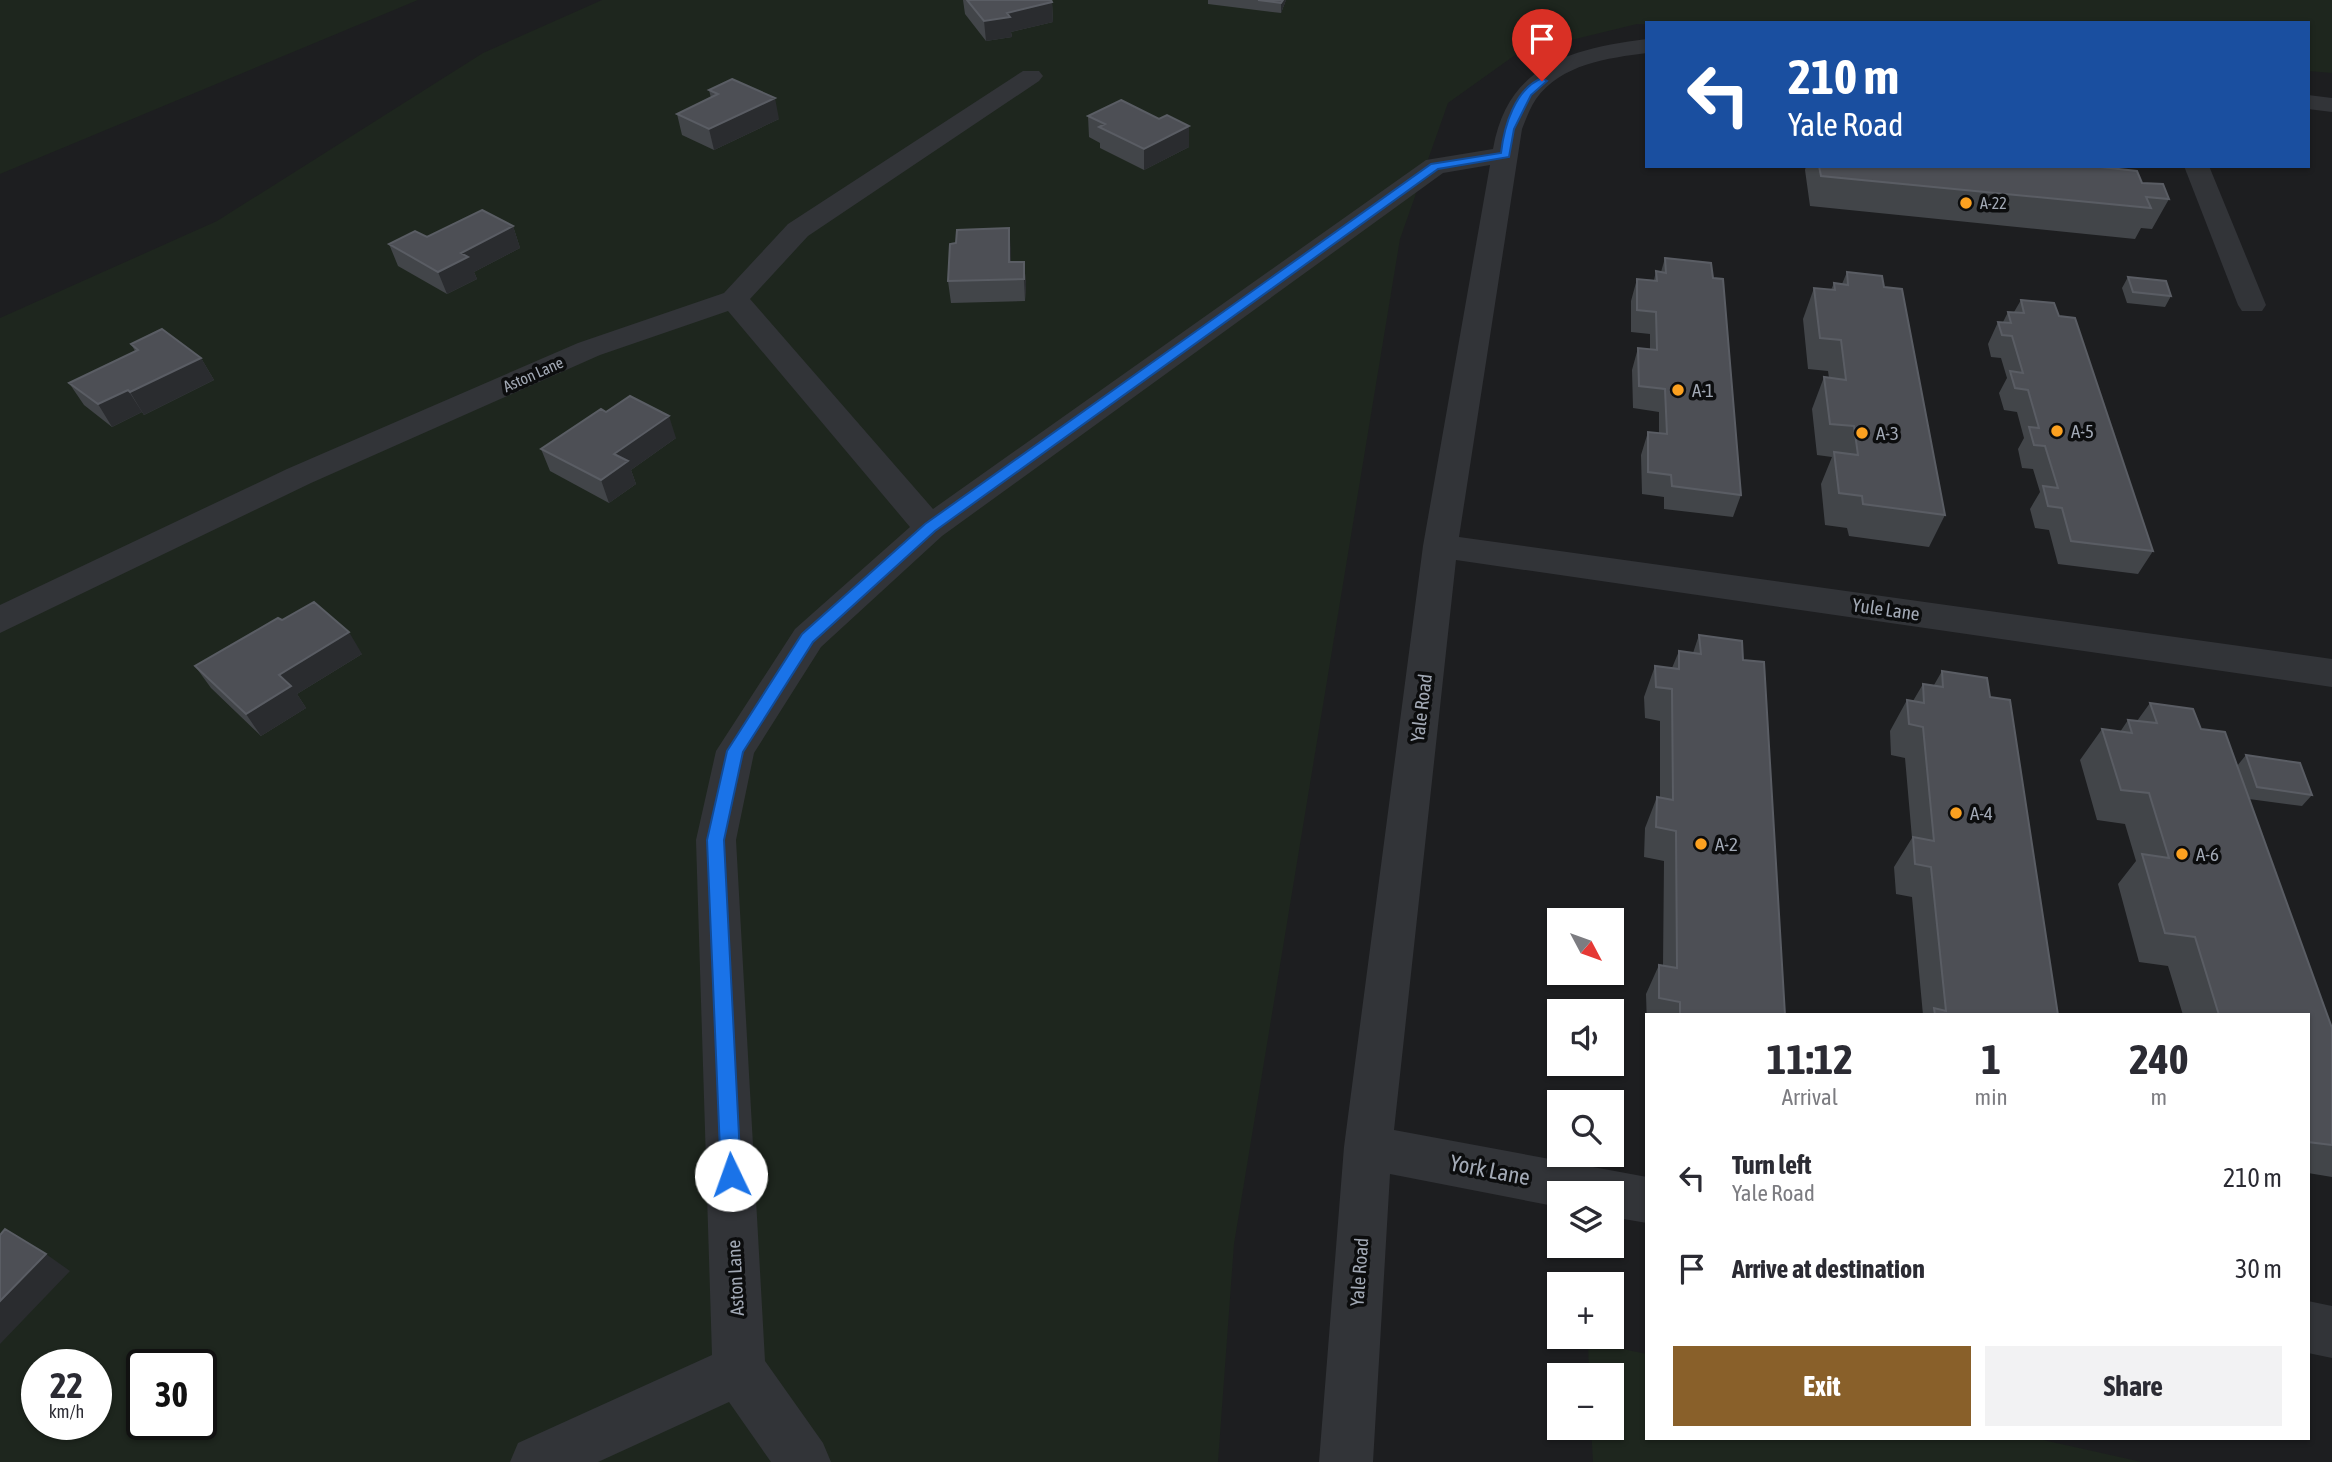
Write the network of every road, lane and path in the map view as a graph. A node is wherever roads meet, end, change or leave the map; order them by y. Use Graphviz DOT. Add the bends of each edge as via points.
graph roads {
  1 [pos="1645,46"];
  2 [pos="1031,76"];
  3 [pos="2310,102"];
  4 [pos="2332,105"];
  5 [pos="1506,155"];
  6 [pos="2197,168"];
  7 [pos="734,299"];
  8 [pos="2252,304"];
  9 [pos="930,527"];
  10 [pos="1440,546"];
  11 [pos="0,620"];
  12 [pos="2332,673"];
  13 [pos="1368,1147"];
  14 [pos="1547,1181"];
  15 [pos="1624,1196"];
  16 [pos="1645,1200"];
  17 [pos="2310,1327"];
  18 [pos="2332,1332"];
  19 [pos="739,1370"];
  20 [pos="537,1462"];
  21 [pos="804,1462"];
  22 [pos="1346,1462"];
  1 -- 5 [label="street, Yale Road" via="1597,53 1558,69 1527,93 1509,129"];
  2 -- 7 [label="street, Aston Lane" via="798,230"];
  3 -- 4 [label="street"];
  5 -- 9 [label="street, Aston Lane" via="1435,166"];
  5 -- 10 [label="street, Yale Road"];
  6 -- 8 [label="lane"];
  7 -- 9 [label="street"];
  7 -- 11 [label="street, Aston Lane" via="589,349 349,454"];
  9 -- 19 [label="street, Aston Lane" via="808,638 735,751 716,840"];
  10 -- 12 [label="street, Yule Lane"];
  10 -- 13 [label="street, Yale Road"];
  13 -- 14 [label="street, York Lane"];
  13 -- 22 [label="street, Yale Road"];
  15 -- 16 [label="street, York Lane"];
  17 -- 18 [label="street"];
  19 -- 20 [label="street"];
  19 -- 21 [label="street"];
}
